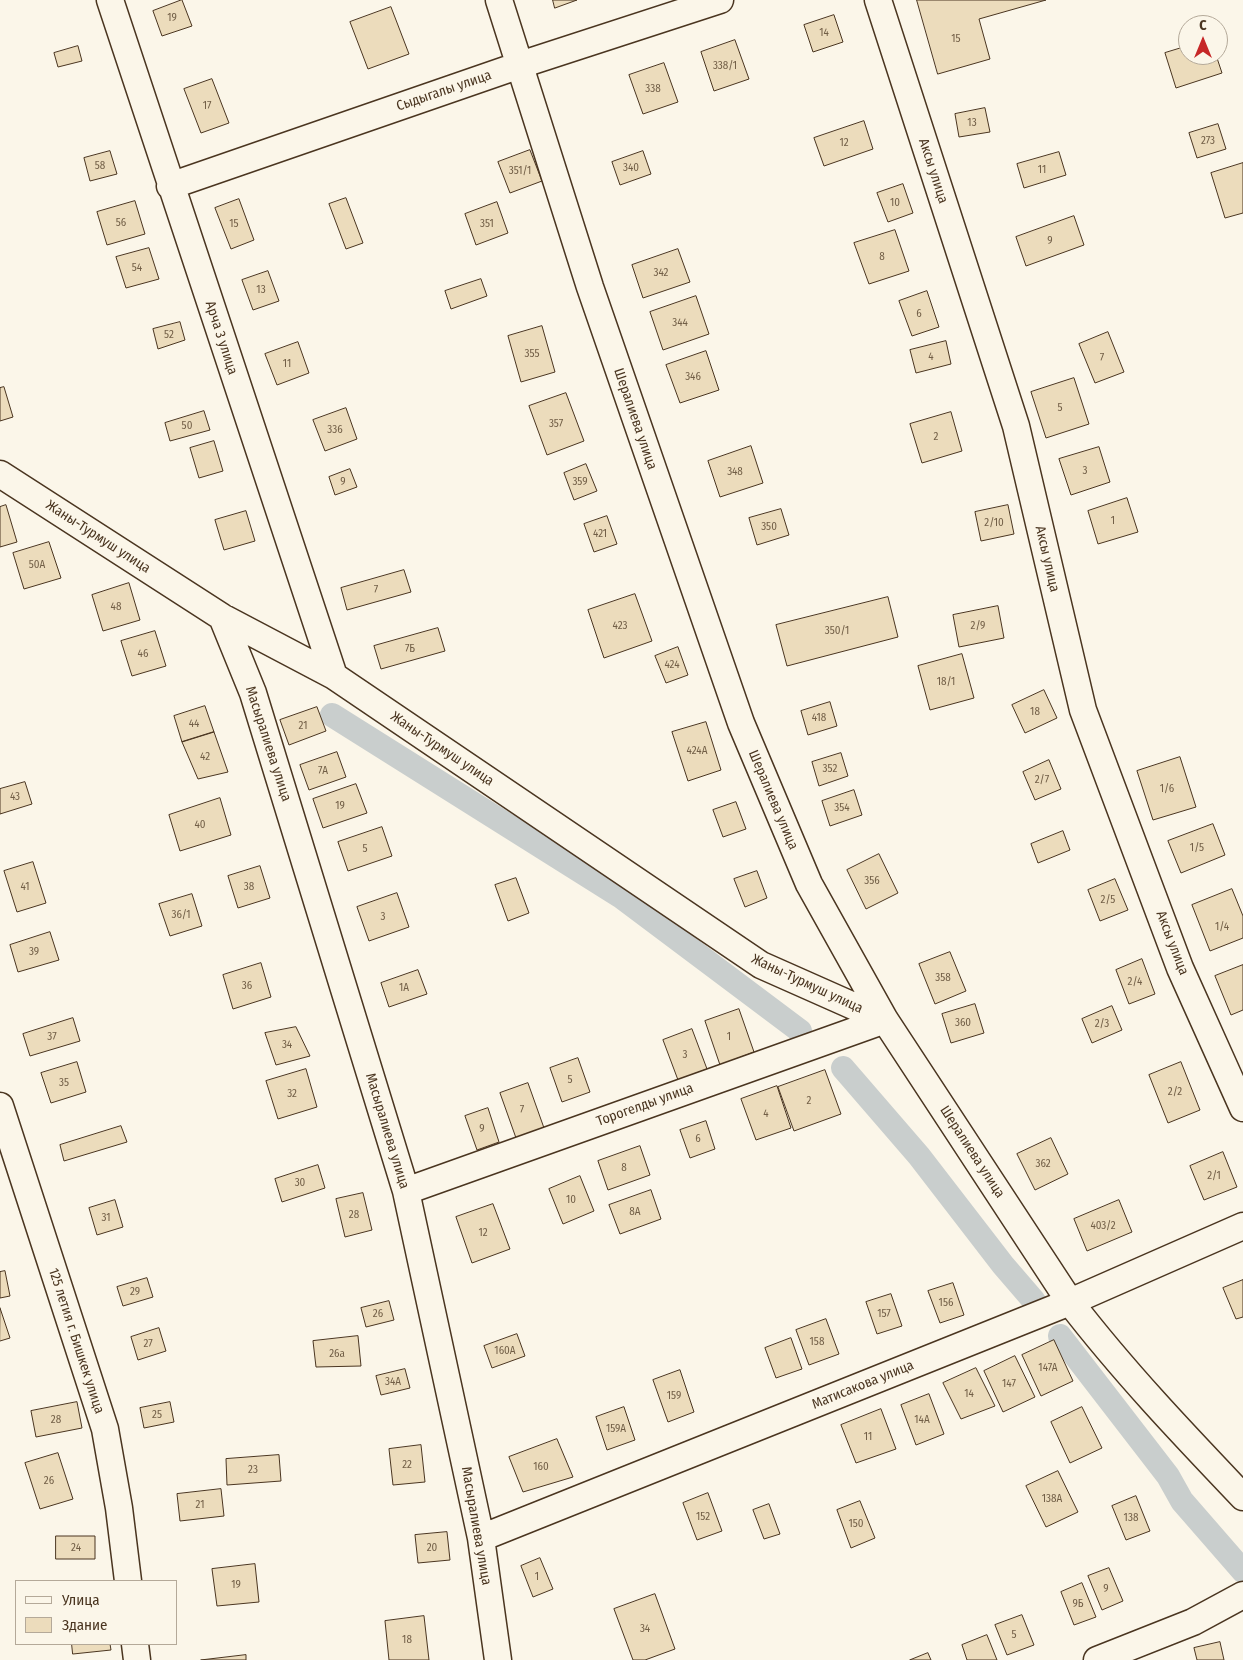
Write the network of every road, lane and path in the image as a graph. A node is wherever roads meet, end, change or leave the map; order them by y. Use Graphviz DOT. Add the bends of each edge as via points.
graph roads {
  1 [pos="110,0"];
  2 [pos="499,0"];
  3 [pos="720,0"];
  4 [pos="878,0"];
  5 [pos="520,65"];
  6 [pos="170,186"];
  7 [pos="0,474"];
  8 [pos="222,617"];
  9 [pos="334,676"];
  10 [pos="885,1020"];
  11 [pos="0,1106"];
  12 [pos="1243,1108"];
  13 [pos="406,1191"];
  14 [pos="1243,1226"];
  15 [pos="1070,1302"];
  16 [pos="1243,1497"];
  17 [pos="481,1538"];
  18 [pos="128,1580"];
  19 [pos="1243,1595"];
  20 [pos="135,1645"];
  21 [pos="137,1660"];
  22 [pos="498,1660"];
  23 [pos="1097,1660"];
  1 -- 6 [label="street, Арча 3 улица"];
  2 -- 5 [label="street, Шералиева улица"];
  3 -- 5 [label="street, Сыдыгалы улица"];
  4 -- 12 [label="street, Аксы улица" via="1016,426 1083,710 1180,968"];
  5 -- 6 [label="street, Сыдыгалы улица"];
  5 -- 10 [label="street, Шералиева улица" via="590,288 741,723 809,884"];
  6 -- 9 [label="street, Арча 3 улица"];
  7 -- 8 [label="street, Жаны-Турмуш улица"];
  8 -- 9 [label="street, Жаны-Турмуш улица"];
  8 -- 13 [label="street, Масыралиева улица" via="253,693"];
  9 -- 10 [label="street, Жаны-Турмуш улица" via="761,965"];
  10 -- 13 [label="street, Торогелды улица"];
  10 -- 15 [label="street, Шералиева улица"];
  11 -- 18 [label="street, 125 летия г. Бишкек улица" via="105,1429"];
  13 -- 17 [label="street, Масыралиева улица"];
  14 -- 15 [label="street, Матисакова улица"];
  15 -- 16 [label="street, Шералиева улица" via="1161,1412"];
  15 -- 17 [label="street, Матисакова улица"];
  17 -- 22 [label="street, Масыралиева улица"];
  19 -- 23 [label="street" via="1193,1622"];
  20 -- 21 [label="street"];
}
